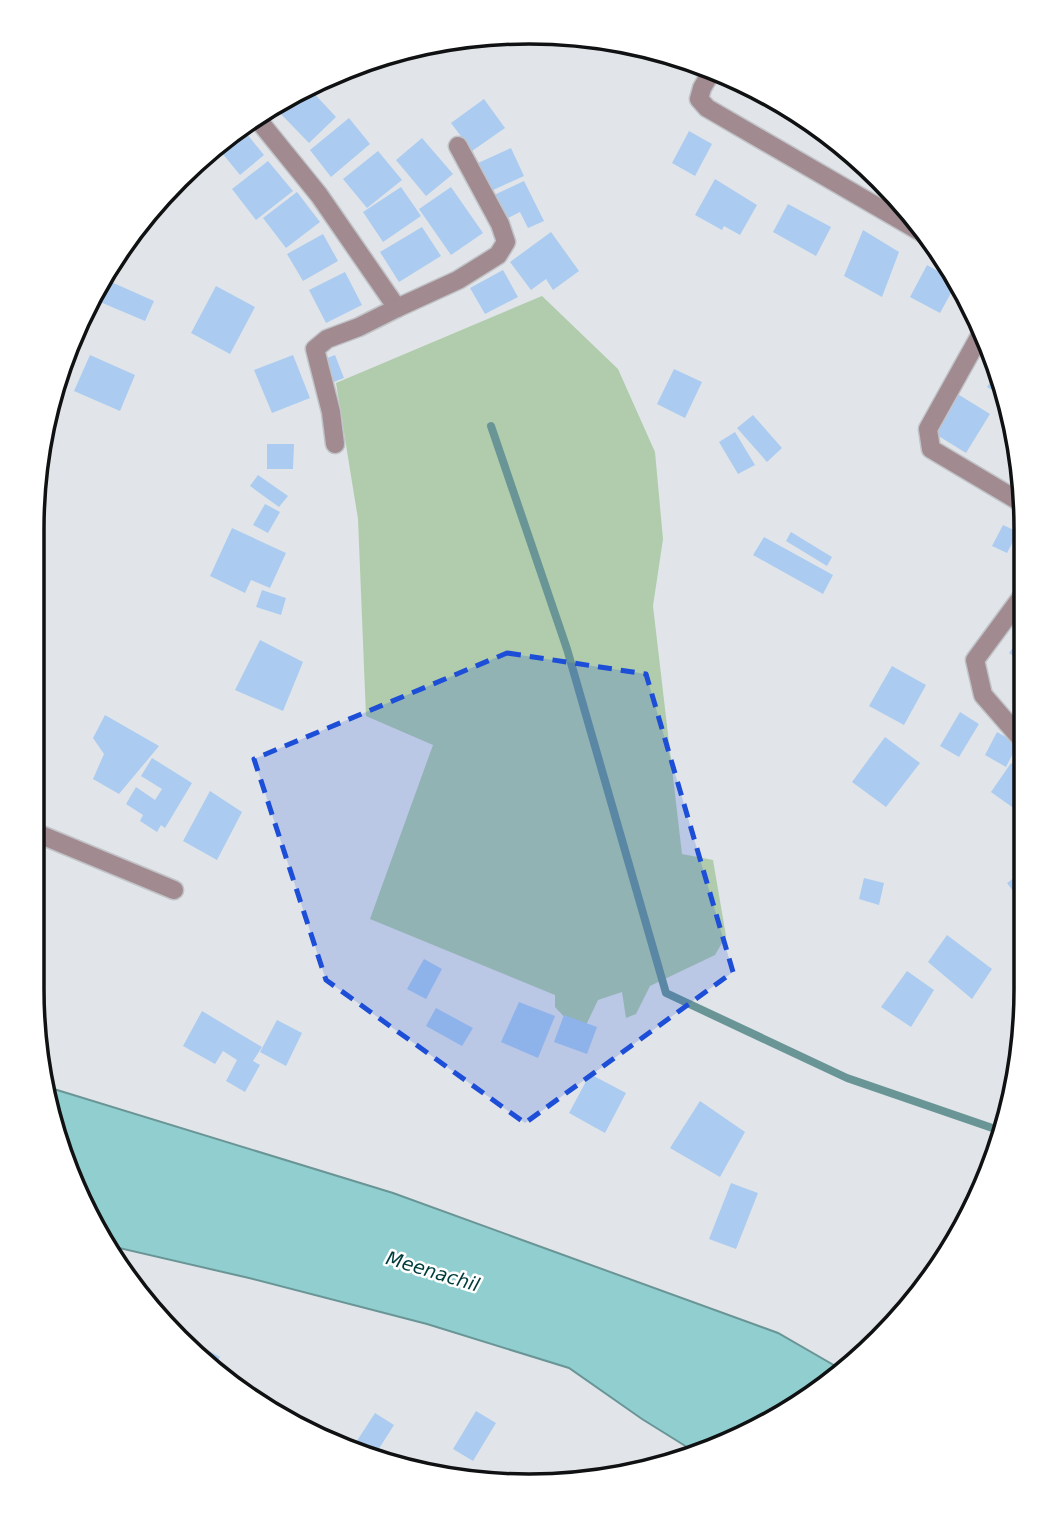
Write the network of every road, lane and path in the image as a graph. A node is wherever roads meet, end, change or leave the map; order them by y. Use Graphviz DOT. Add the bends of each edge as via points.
graph roads {
  1 [pos="708,78"];
  2 [pos="262,124"];
  3 [pos="458,146"];
  4 [pos="905,223"];
  5 [pos="397,308"];
  6 [pos="976,342"];
  7 [pos="335,444"];
  8 [pos="1013,498"];
  9 [pos="1014,607"];
  10 [pos="1014,731"];
  11 [pos="44,836"];
  12 [pos="174,890"];
  1 -- 4 [label="street" via="699,99 707,108"];
  2 -- 5 [label="street" via="320,195"];
  3 -- 5 [label="street" via="506,242 498,255 458,280"];
  5 -- 7 [label="street" via="327,339 315,349"];
  6 -- 8 [label="street" via="928,429 931,449"];
  9 -- 10 [label="street" via="975,660 983,695"];
  11 -- 12 [label="street"];
}
